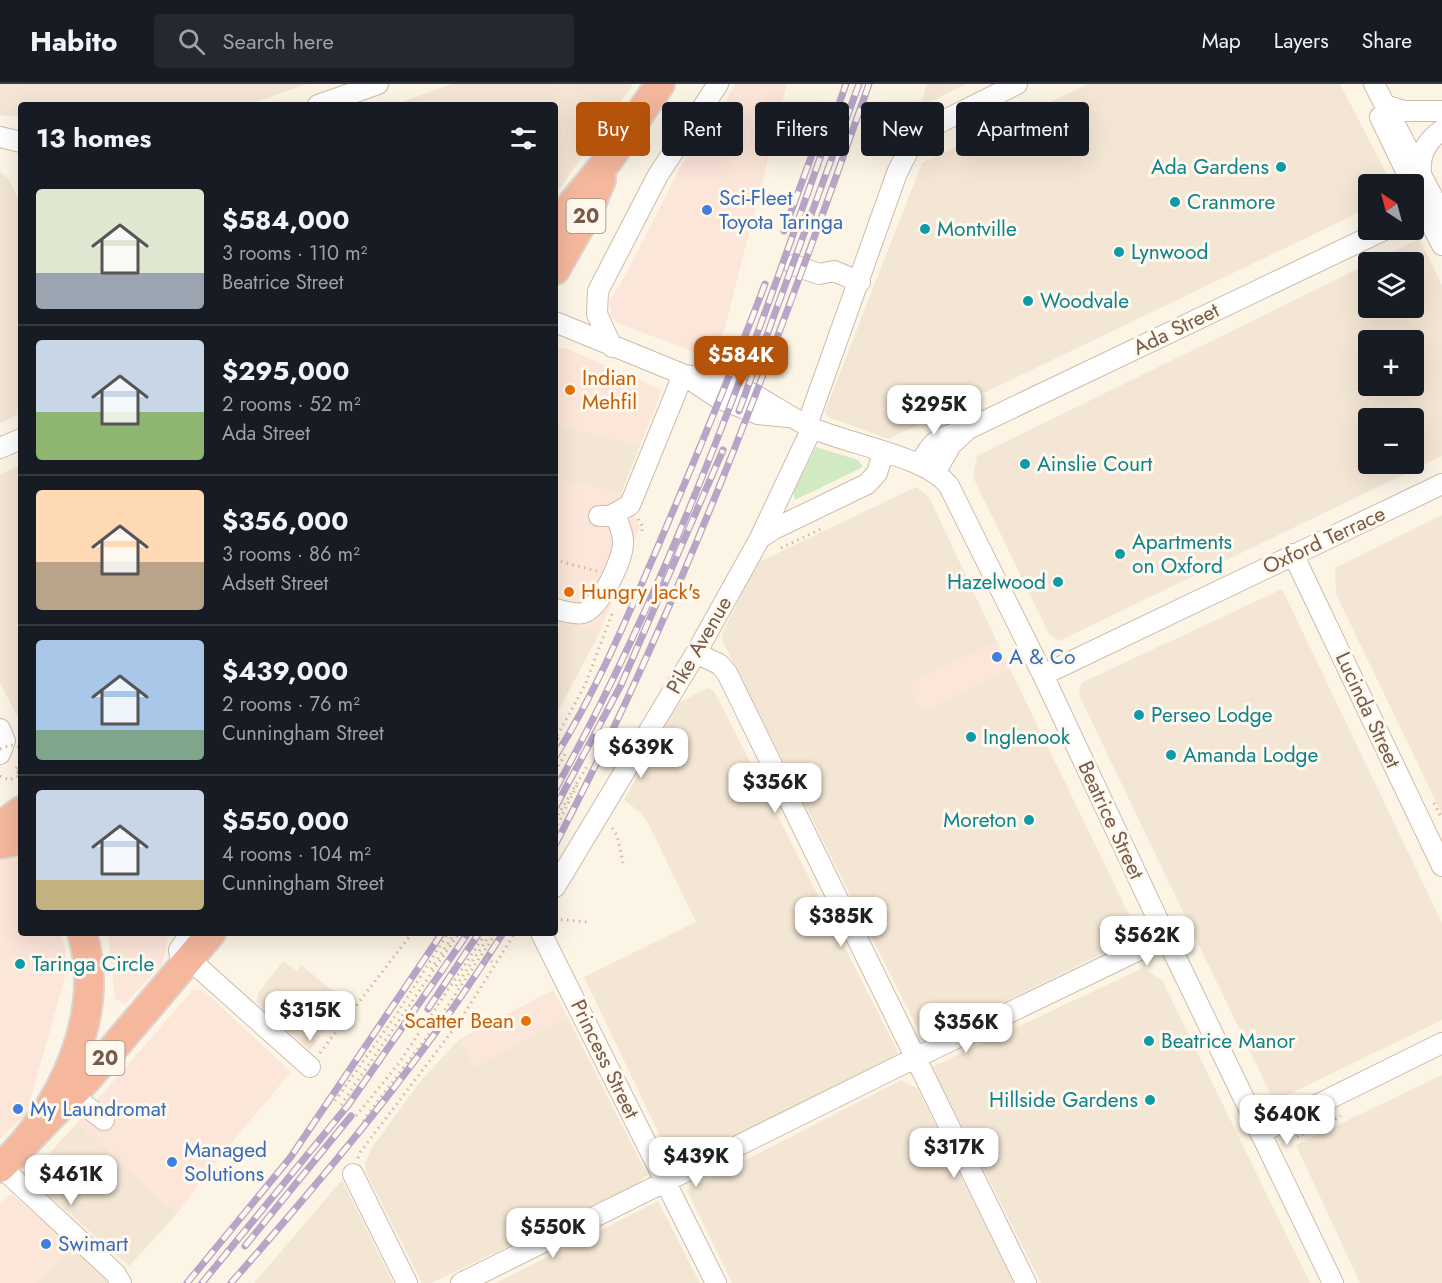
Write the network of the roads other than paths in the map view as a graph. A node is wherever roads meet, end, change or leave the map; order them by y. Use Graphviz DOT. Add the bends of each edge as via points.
graph roads {
  1 [pos="378,84"];
  2 [pos="660,84"];
  3 [pos="718,84"];
  4 [pos="1017,84"];
  5 [pos="1372,84"];
  6 [pos="327,102"];
  7 [pos="1388,106"];
  8 [pos="1442,111"];
  9 [pos="1442,130"];
  10 [pos="0,137"];
  11 [pos="18,141"];
  12 [pos="609,159"];
  13 [pos="1411,174"];
  14 [pos="1412,174"];
  15 [pos="1417,174"];
  16 [pos="1429,211"];
  17 [pos="558,221"];
  18 [pos="1363,240"];
  19 [pos="1442,245"];
  20 [pos="558,265"];
  21 [pos="794,265"];
  22 [pos="860,282"];
  23 [pos="558,323"];
  24 [pos="612,347"];
  25 [pos="683,375"];
  26 [pos="803,423"];
  27 [pos="18,440"];
  28 [pos="0,448"];
  29 [pos="883,453"];
  30 [pos="928,468"];
  31 [pos="1442,484"];
  32 [pos="767,545"];
  33 [pos="1293,554"];
  34 [pos="558,610"];
  35 [pos="696,653"];
  36 [pos="1043,675"];
  37 [pos="18,813"];
  38 [pos="0,827"];
  39 [pos="18,841"];
  40 [pos="0,844"];
  41 [pos="1442,866"];
  42 [pos="558,881"];
  43 [pos="82,936"];
  44 [pos="207,936"];
  45 [pos="543,936"];
  46 [pos="1166,937"];
  47 [pos="187,953"];
  48 [pos="1442,1043"];
  49 [pos="915,1058"];
  50 [pos="313,1063"];
  51 [pos="72,1095"];
  52 [pos="104,1120"];
  53 [pos="1260,1133"];
  54 [pos="22,1145"];
  55 [pos="1,1167"];
  56 [pos="354,1174"];
  57 [pos="666,1182"];
  58 [pos="1333,1282"];
  59 [pos="121,1283"];
  60 [pos="408,1283"];
  61 [pos="461,1283"];
  62 [pos="716,1283"];
  63 [pos="1026,1283"];
  1 -- 6 [label="street"];
  2 -- 12 [label="highway, 20"];
  3 -- 24 [label="street" via="658,175 598,291 597,314"];
  4 -- 22 [label="street, Pike Avenue" via="942,120 912,143"];
  5 -- 7 [label="street"];
  5 -- 13 [label="street" via="1383,125"];
  7 -- 8 [label="street" via="1404,111"];
  7 -- 14 [label="street"];
  9 -- 15 [label="street" via="1423,152"];
  10 -- 11 [label="street"];
  12 -- 17 [label="highway, 20"];
  12 -- 20 [label="highway, 20" via="588,212"];
  16 -- 19 [label="street"];
  18 -- 30 [label="street, Ada Street" via="968,429"];
  21 -- 22 [label="street" via="819,274 834,271"];
  22 -- 26 [label="street, Pike Avenue"];
  23 -- 24 [label="street"];
  24 -- 25 [label="street"];
  25 -- 26 [label="street" via="723,382 764,398"];
  25 -- 34 [label="street" via="615,512 623,544 606,588 586,612"];
  26 -- 29 [label="street"];
  26 -- 32 [label="street, Pike Avenue"];
  27 -- 28 [label="street"];
  29 -- 30 [label="street"];
  29 -- 32 [label="street" via="870,481"];
  30 -- 36 [label="street, Beatrice Street" via="949,486"];
  31 -- 33 [label="street, Oxford Terrace"];
  32 -- 35 [label="street, Pike Avenue"];
  33 -- 36 [label="street, Oxford Terrace"];
  33 -- 41 [label="street, Lucinda Street"];
  35 -- 42 [label="street, Pike Avenue"];
  35 -- 49 [label="street" via="719,664 727,673"];
  36 -- 46 [label="street, Beatrice Street"];
  37 -- 38 [label="highway"];
  39 -- 40 [label="highway"];
  43 -- 54 [label="highway, 20" via="90,987 82,1029 60,1085"];
  44 -- 47 [label="highway, 20"];
  45 -- 57 [label="street, Princess Street"];
  46 -- 49 [label="street"];
  46 -- 53 [label="street, Beatrice Street"];
  47 -- 50 [label="street"];
  47 -- 51 [label="highway, 20"];
  48 -- 53 [label="street"];
  49 -- 57 [label="street"];
  49 -- 63 [label="street"];
  51 -- 52 [label="street"];
  51 -- 54 [label="highway, 20"];
  53 -- 58 [label="street, Beatrice Street"];
  54 -- 55 [label="highway, 20"];
  55 -- 59 [label="street" via="115,1273"];
  56 -- 60 [label="street"];
  57 -- 61 [label="street"];
  57 -- 62 [label="street, Princess Street"];
}
